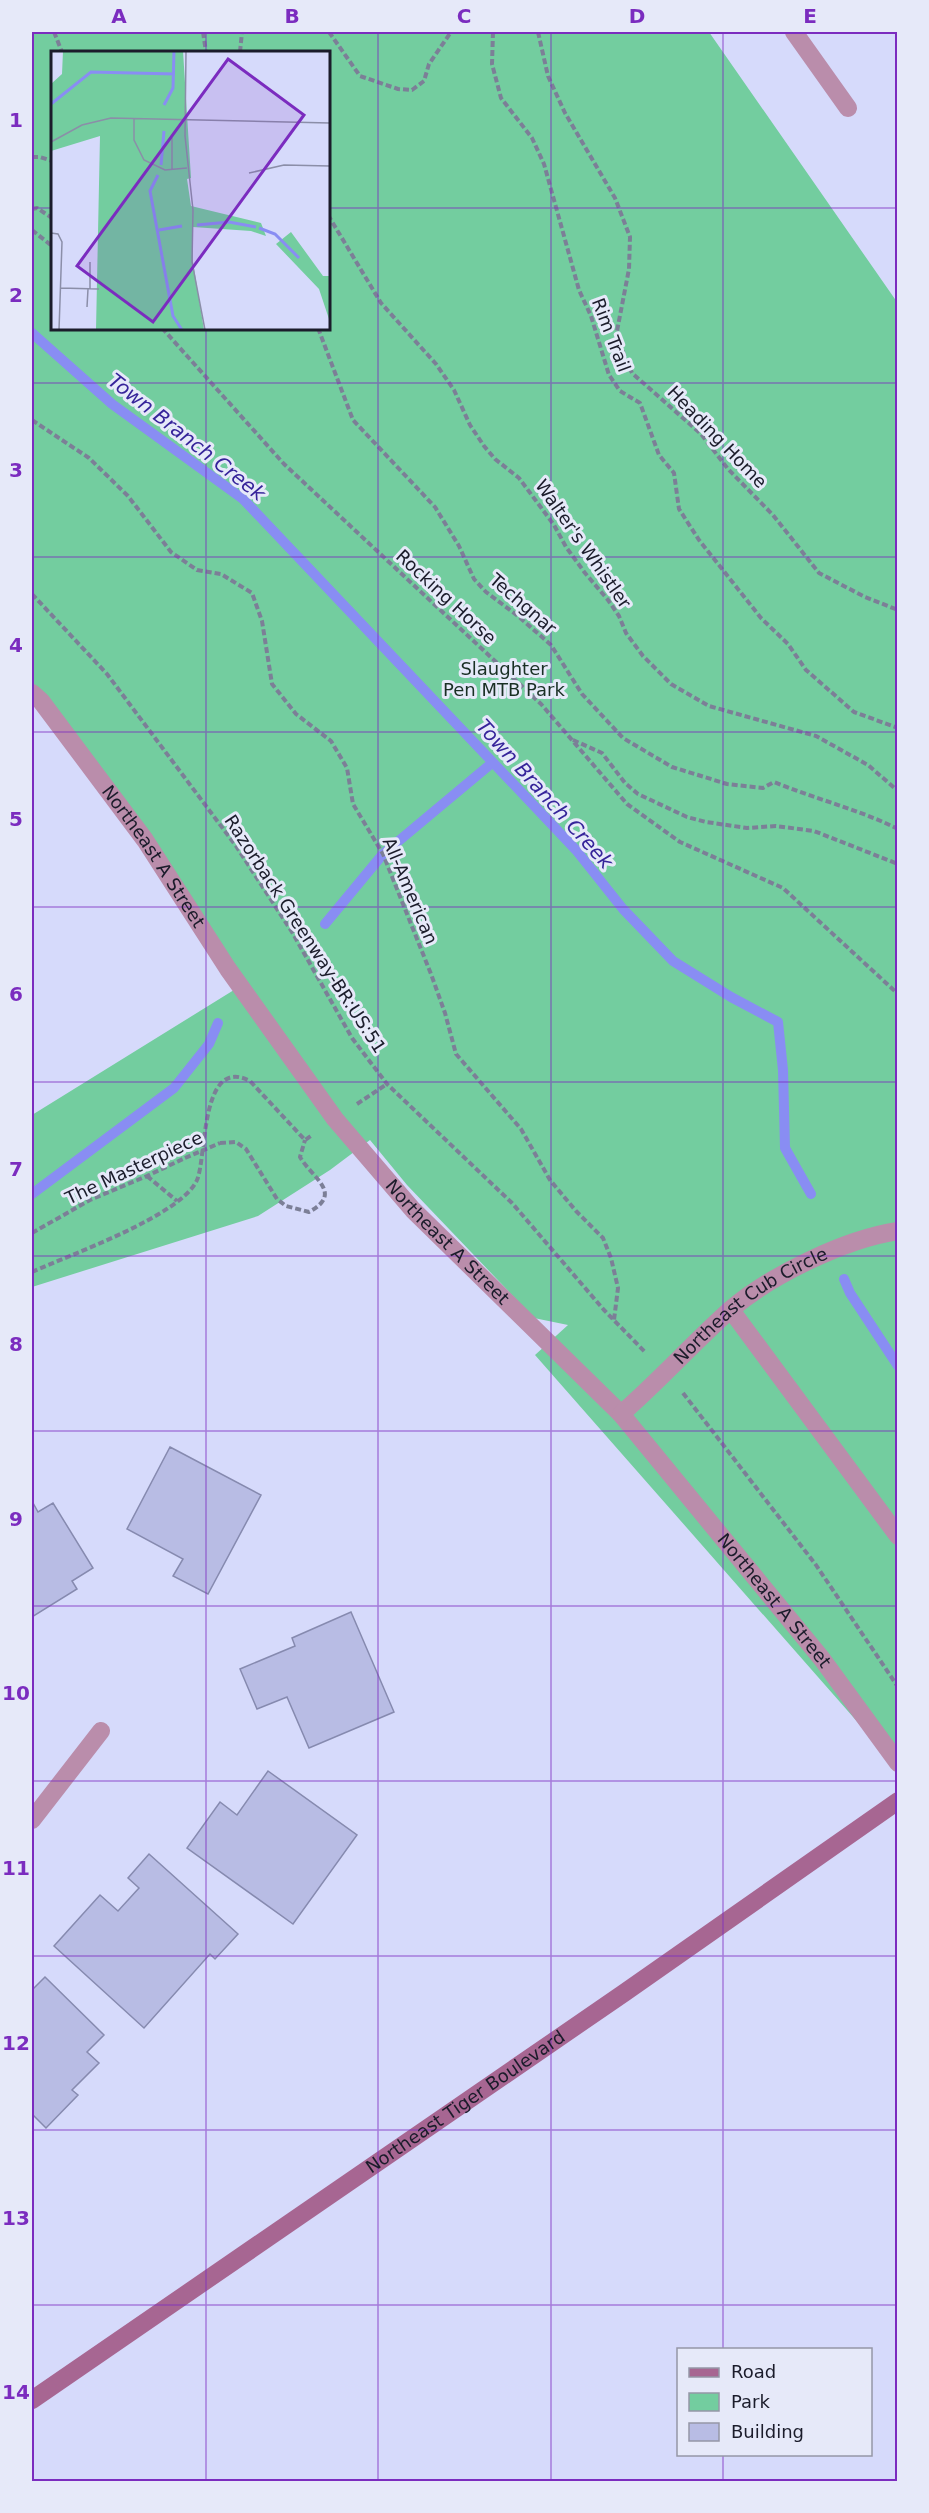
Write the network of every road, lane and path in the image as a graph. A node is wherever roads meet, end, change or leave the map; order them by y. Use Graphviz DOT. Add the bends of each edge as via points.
graph roads {
  1 [pos="54,32"];
  2 [pos="203,32"];
  3 [pos="242,32"];
  4 [pos="329,32"];
  5 [pos="451,32"];
  6 [pos="493,32"];
  7 [pos="538,32"];
  8 [pos="794,32"];
  9 [pos="62,51"];
  10 [pos="206,51"];
  11 [pos="240,51"];
  12 [pos="848,108"];
  13 [pos="32,157"];
  14 [pos="51,161"];
  15 [pos="32,209"];
  16 [pos="51,217"];
  17 [pos="330,218"];
  18 [pos="32,230"];
  19 [pos="51,245"];
  20 [pos="164,330"];
  21 [pos="319,330"];
  22 [pos="32,420"];
  23 [pos="32,594"];
  24 [pos="897,610"];
  25 [pos="32,693"];
  26 [pos="897,728"];
  27 [pos="572,740"];
  28 [pos="897,791"];
  29 [pos="897,829"];
  30 [pos="897,864"];
  31 [pos="897,994"];
  32 [pos="387,1084"];
  33 [pos="352,1107"];
  34 [pos="318,1131"];
  35 [pos="305,1140"];
  36 [pos="147,1176"];
  37 [pos="177,1201"];
  38 [pos="897,1231"];
  39 [pos="32,1233"];
  40 [pos="32,1272"];
  41 [pos="731,1310"];
  42 [pos="614,1320"];
  43 [pos="646,1353"];
  44 [pos="686,1396"];
  45 [pos="621,1414"];
  46 [pos="897,1536"];
  47 [pos="897,1687"];
  48 [pos="101,1731"];
  49 [pos="897,1763"];
  50 [pos="897,1801"];
  51 [pos="32,1820"];
  52 [pos="32,2400"];
  1 -- 9 [label="path"];
  2 -- 10 [label="path"];
  3 -- 11 [label="path"];
  4 -- 5 [label="path" via="360,76 412,90 424,81 429,64"];
  6 -- 26 [label="path, Rim Trail" via="492,64 501,98 532,138 544,164 579,290 609,375 620,391 640,403 659,455 674,473 678,509 806,670 854,712"];
  7 -- 24 [label="path, Heading Home" via="548,76 615,198 630,237 629,269 617,330 632,373 701,434 819,573"];
  8 -- 12 [label="street"];
  13 -- 14 [label="path"];
  15 -- 16 [label="path"];
  17 -- 28 [label="path, Walter's Whistler" via="381,303 436,364 484,446 519,478 643,656 671,684 709,706 816,736 868,765"];
  18 -- 19 [label="path"];
  20 -- 27 [label="path, Rocking Horse" via="284,464 541,704"];
  21 -- 29 [label="path, Techgnar" via="353,420 435,507 474,579 551,645 582,694 623,738 686,772 741,787 763,788 774,782"];
  22 -- 42 [label="path, All-American" via="89,458 128,496 171,552 197,570 221,574 252,593 262,621 272,684 296,714 331,741 346,768 353,804 383,854 431,974 456,1054 521,1130 550,1180 603,1238 618,1288"];
  23 -- 32 [label="path, Razorback Greenway-BR:US:51" via="106,674 236,846 292,932 352,1038"];
  25 -- 45 [label="street, Northeast A Street" via="145,840 228,969 335,1119 413,1210"];
  27 -- 30 [label="path" via="603,753 638,794 687,817 747,828 776,826 814,831"];
  27 -- 31 [label="path, Rocking Horse" via="627,804 680,842 783,888"];
  32 -- 33 [label="path"];
  32 -- 42 [label="path, Razorback Greenway-BR:US:51" via="512,1203"];
  34 -- 35 [label="path"];
  35 -- 36 [label="path, The Masterpiece, bridge" via="300,1157 324,1187 320,1207 309,1212 286,1206 277,1199 246,1149 236,1142 220,1143"];
  35 -- 37 [label="path" via="250,1081 242,1077 224,1080 217,1087 206,1120 197,1179 187,1195"];
  36 -- 37 [label="path"];
  36 -- 39 [label="path, The Masterpiece" via="90,1200"];
  37 -- 40 [label="path" via="158,1215"];
  38 -- 41 [label="street, Northeast Cub Circle" via="871,1235 783,1273"];
  41 -- 45 [label="street, Northeast Cub Circle"];
  41 -- 46 [label="street"];
  42 -- 43 [label="path, Razorback Greenway-BR:US:51"];
  44 -- 47 [label="path" via="816,1565"];
  45 -- 49 [label="street, Northeast A Street" via="822,1659"];
  48 -- 51 [label="street"];
  50 -- 52 [label="street, Northeast Tiger Boulevard"];
}
